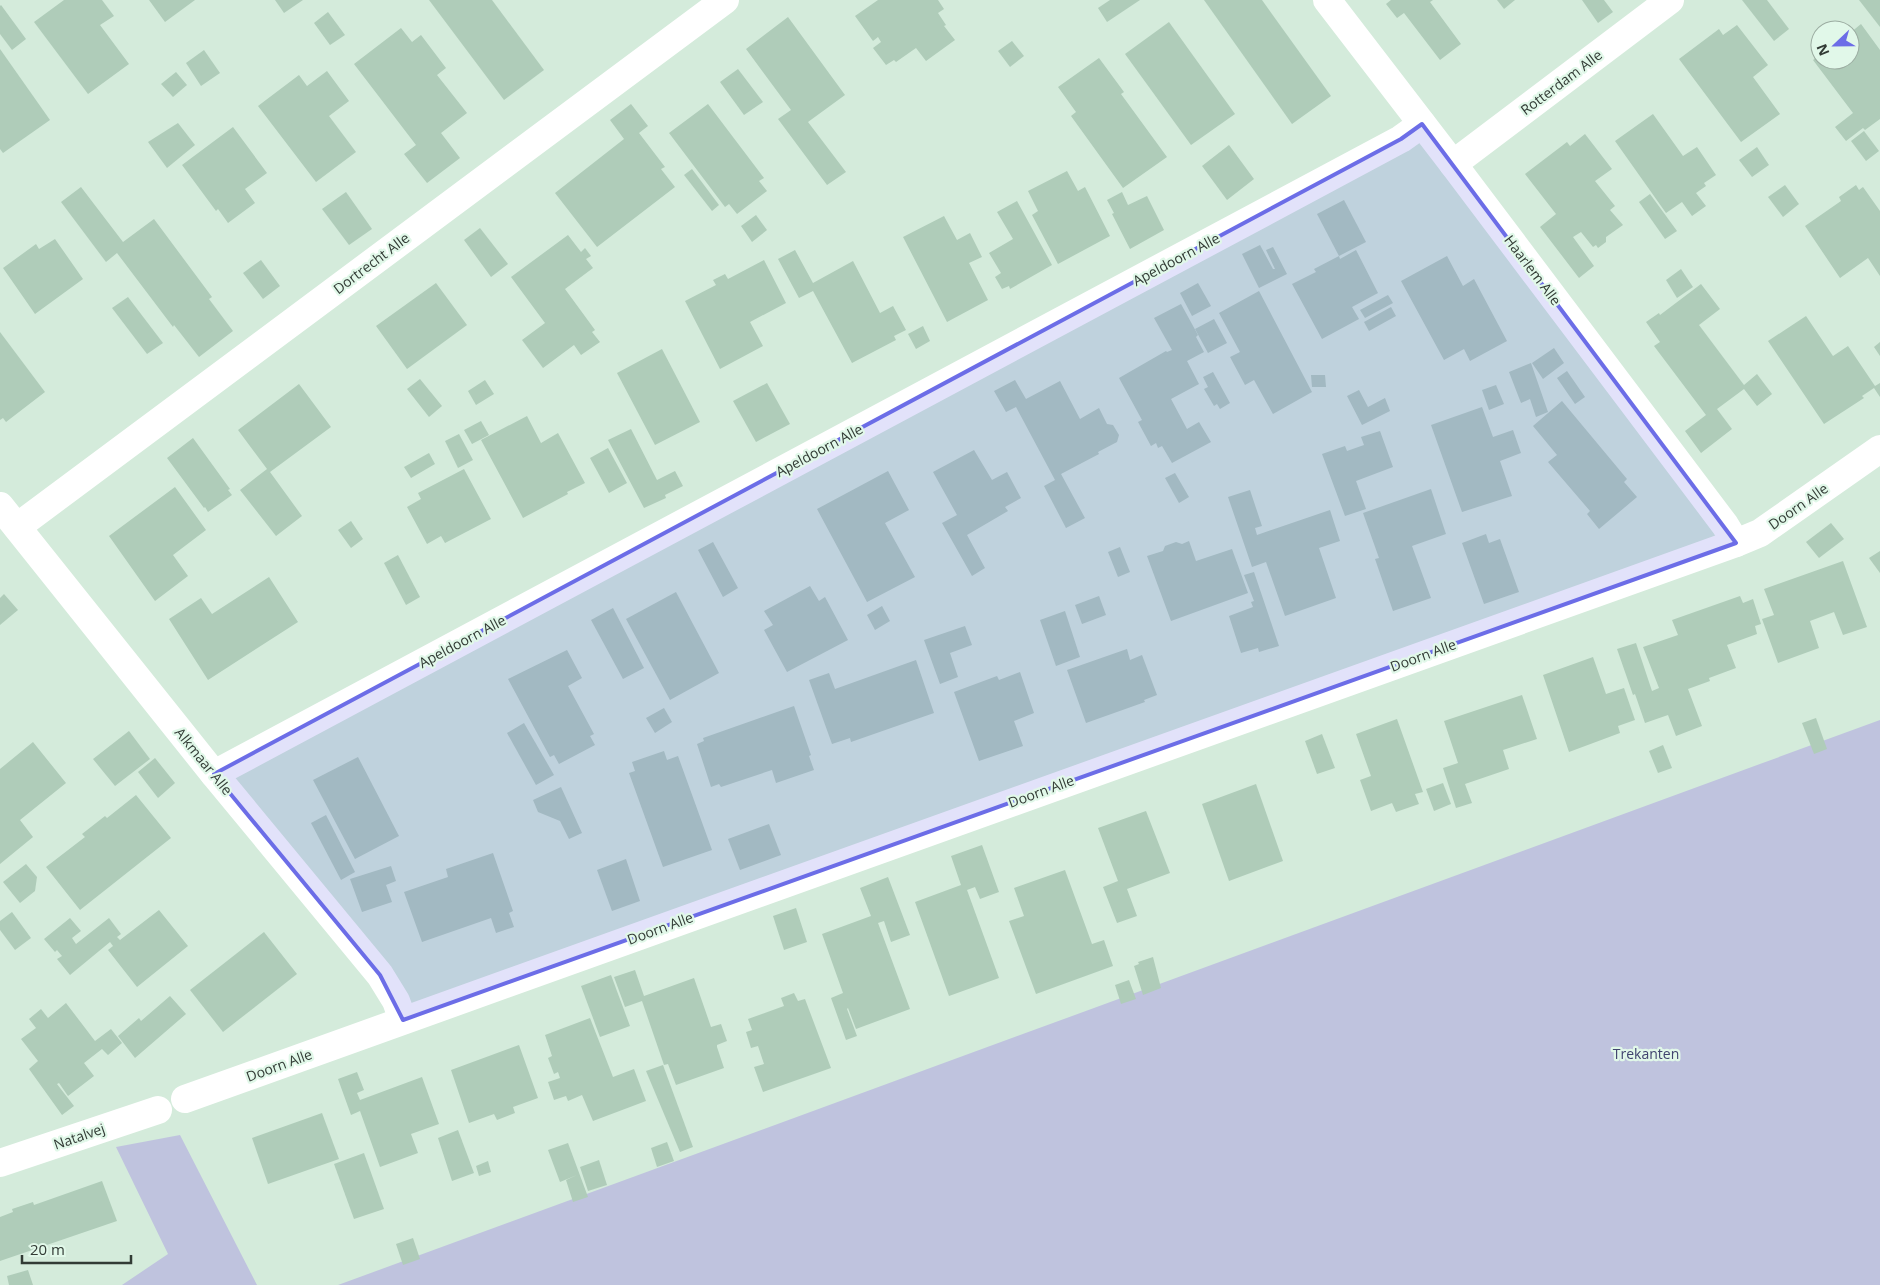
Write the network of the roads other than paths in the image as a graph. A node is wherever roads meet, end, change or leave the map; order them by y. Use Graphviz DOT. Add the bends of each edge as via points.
graph roads {
  1 [pos="725,0"];
  2 [pos="1327,0"];
  3 [pos="1670,0"];
  4 [pos="1422,124"];
  5 [pos="1453,164"];
  6 [pos="1880,449"];
  7 [pos="0,506"];
  8 [pos="17,527"];
  9 [pos="1736,542"];
  10 [pos="214,774"];
  11 [pos="403,1020"];
  12 [pos="185,1099"];
  13 [pos="158,1110"];
  14 [pos="0,1162"];
  1 -- 8 [label="street, Dortrecht Alle"];
  2 -- 4 [label="street, Haarlem Alle"];
  3 -- 5 [label="street, Rotterdam Alle"];
  4 -- 5 [label="street, Haarlem Alle"];
  4 -- 10 [label="street, Apeldoorn Alle" via="1401,139"];
  5 -- 9 [label="street, Haarlem Alle"];
  6 -- 9 [label="street, Doorn Alle" via="1760,533"];
  7 -- 8 [label="street, Alkmaar Alle"];
  8 -- 10 [label="street, Alkmaar Alle"];
  9 -- 11 [label="street, Doorn Alle"];
  10 -- 11 [label="street, Alkmaar Alle" via="380,975"];
  11 -- 12 [label="street, Doorn Alle"];
  13 -- 14 [label="street, Natalvej"];
}
